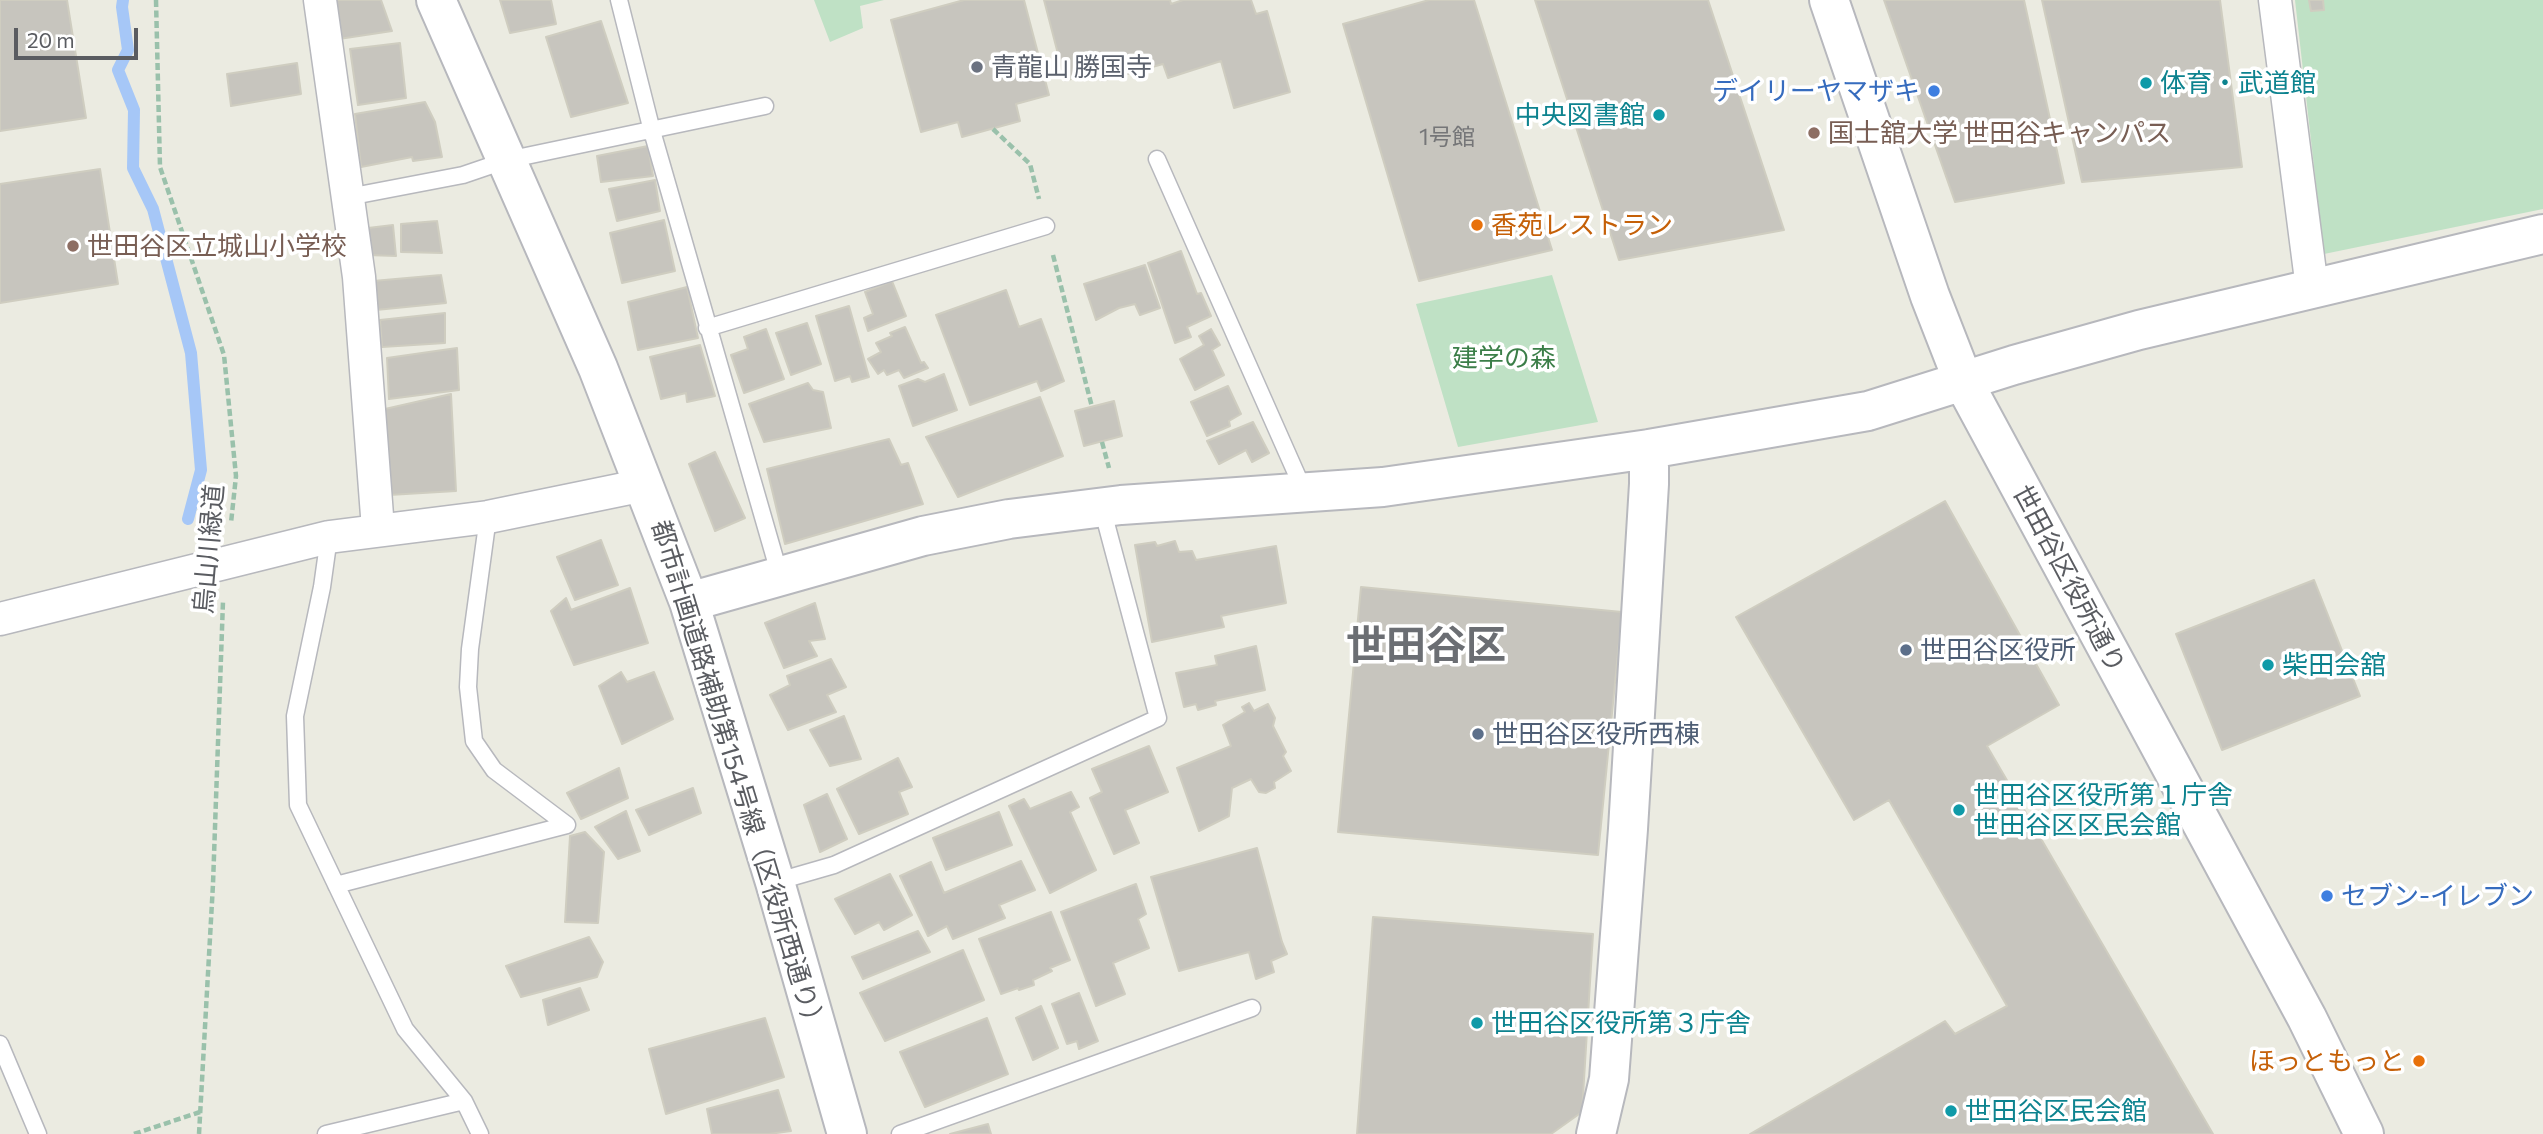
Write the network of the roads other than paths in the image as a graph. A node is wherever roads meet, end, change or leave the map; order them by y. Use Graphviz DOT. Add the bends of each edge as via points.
graph roads {
  1 [pos="320,0"];
  2 [pos="436,0"];
  3 [pos="619,0"];
  4 [pos="1829,0"];
  5 [pos="2275,0"];
  6 [pos="765,106"];
  7 [pos="652,131"];
  8 [pos="1157,159"];
  9 [pos="507,160"];
  10 [pos="348,197"];
  11 [pos="1046,226"];
  12 [pos="2543,234"];
  13 [pos="2312,288"];
  14 [pos="707,328"];
  15 [pos="1964,383"];
  16 [pos="1649,449"];
  17 [pos="644,485"];
  18 [pos="1305,493"];
  19 [pos="1102,508"];
  20 [pos="488,517"];
  21 [pos="378,529"];
  22 [pos="329,537"];
  23 [pos="780,576"];
  24 [pos="688,601"];
  25 [pos="0,619"];
  26 [pos="775,882"];
  27 [pos="336,885"];
  28 [pos="1252,1008"];
  29 [pos="0,1044"];
  30 [pos="464,1101"];
  31 [pos="38,1134"];
  32 [pos="326,1134"];
  33 [pos="480,1134"];
  34 [pos="847,1134"];
  35 [pos="900,1134"];
  36 [pos="1596,1134"];
  37 [pos="2364,1134"];
  1 -- 10 [label="street"];
  2 -- 9 [label="street, 都市計画道路補助第154号線（区役所西通り）"];
  3 -- 7 [label="lane"];
  4 -- 15 [label="street, 世田谷区役所通り"];
  5 -- 13 [label="street"];
  6 -- 7 [label="lane"];
  7 -- 9 [label="lane"];
  7 -- 14 [label="lane"];
  8 -- 18 [label="lane"];
  9 -- 10 [label="lane" via="463,175"];
  9 -- 17 [label="street, 都市計画道路補助第154号線（区役所西通り）"];
  10 -- 21 [label="street" via="359,277"];
  11 -- 14 [label="lane"];
  12 -- 13 [label="street"];
  13 -- 15 [label="street" via="2139,330"];
  14 -- 23 [label="lane"];
  15 -- 16 [label="street" via="1868,411"];
  15 -- 37 [label="street, 世田谷区役所通り" via="2307,1018"];
  16 -- 18 [label="street" via="1383,487"];
  16 -- 36 [label="street" via="1609,1079"];
  17 -- 20 [label="street"];
  17 -- 24 [label="street, 都市計画道路補助第154号線（区役所西通り）"];
  18 -- 19 [label="street"];
  19 -- 23 [label="street" via="1009,519 923,536"];
  19 -- 26 [label="lane" via="1158,718 834,865"];
  20 -- 21 [label="street"];
  20 -- 27 [label="lane" via="470,649 468,687 474,741 494,770 567,825"];
  21 -- 22 [label="street"];
  22 -- 25 [label="street"];
  22 -- 27 [label="lane" via="295,716 298,806"];
  23 -- 24 [label="street"];
  24 -- 26 [label="street, 都市計画道路補助第154号線（区役所西通り）"];
  26 -- 34 [label="street, 都市計画道路補助第154号線（区役所西通り）"];
  27 -- 30 [label="lane" via="405,1029"];
  28 -- 35 [label="lane"];
  29 -- 31 [label="lane"];
  30 -- 32 [label="lane"];
  30 -- 33 [label="lane"];
}
